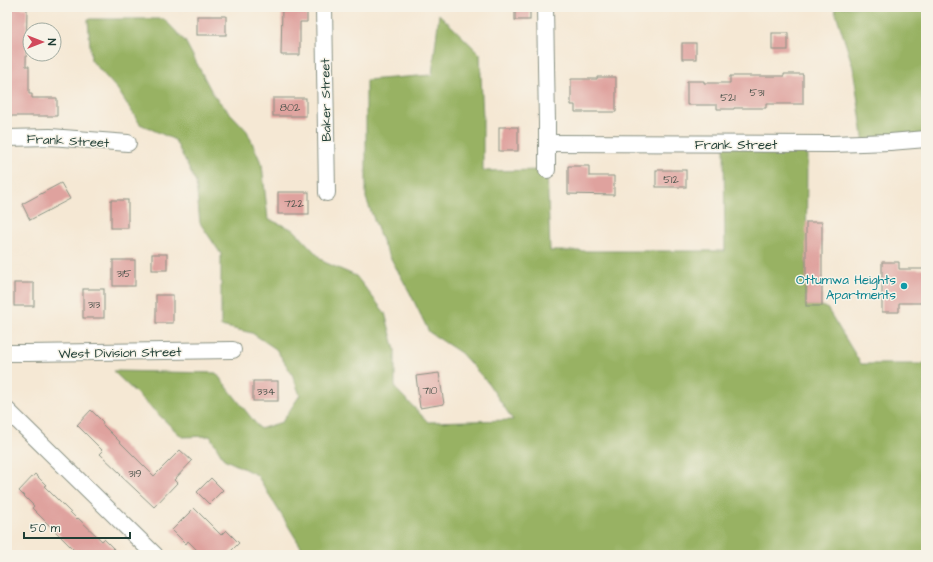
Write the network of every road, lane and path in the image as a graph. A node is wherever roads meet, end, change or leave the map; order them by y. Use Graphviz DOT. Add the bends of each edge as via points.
graph roads {
  1 [pos="324,7"];
  2 [pos="545,7"];
  3 [pos="7,138"];
  4 [pos="926,139"];
  5 [pos="128,143"];
  6 [pos="547,143"];
  7 [pos="546,170"];
  8 [pos="327,193"];
  9 [pos="233,350"];
  10 [pos="7,353"];
  11 [pos="7,410"];
  12 [pos="155,555"];
  1 -- 8 [label="street, Baker Street"];
  2 -- 6 [label="street"];
  3 -- 5 [label="street, Frank Street" via="50,137"];
  4 -- 6 [label="street, Frank Street" via="833,144"];
  6 -- 7 [label="street"];
  9 -- 10 [label="street, West Division Street"];
  11 -- 12 [label="street"];
}
